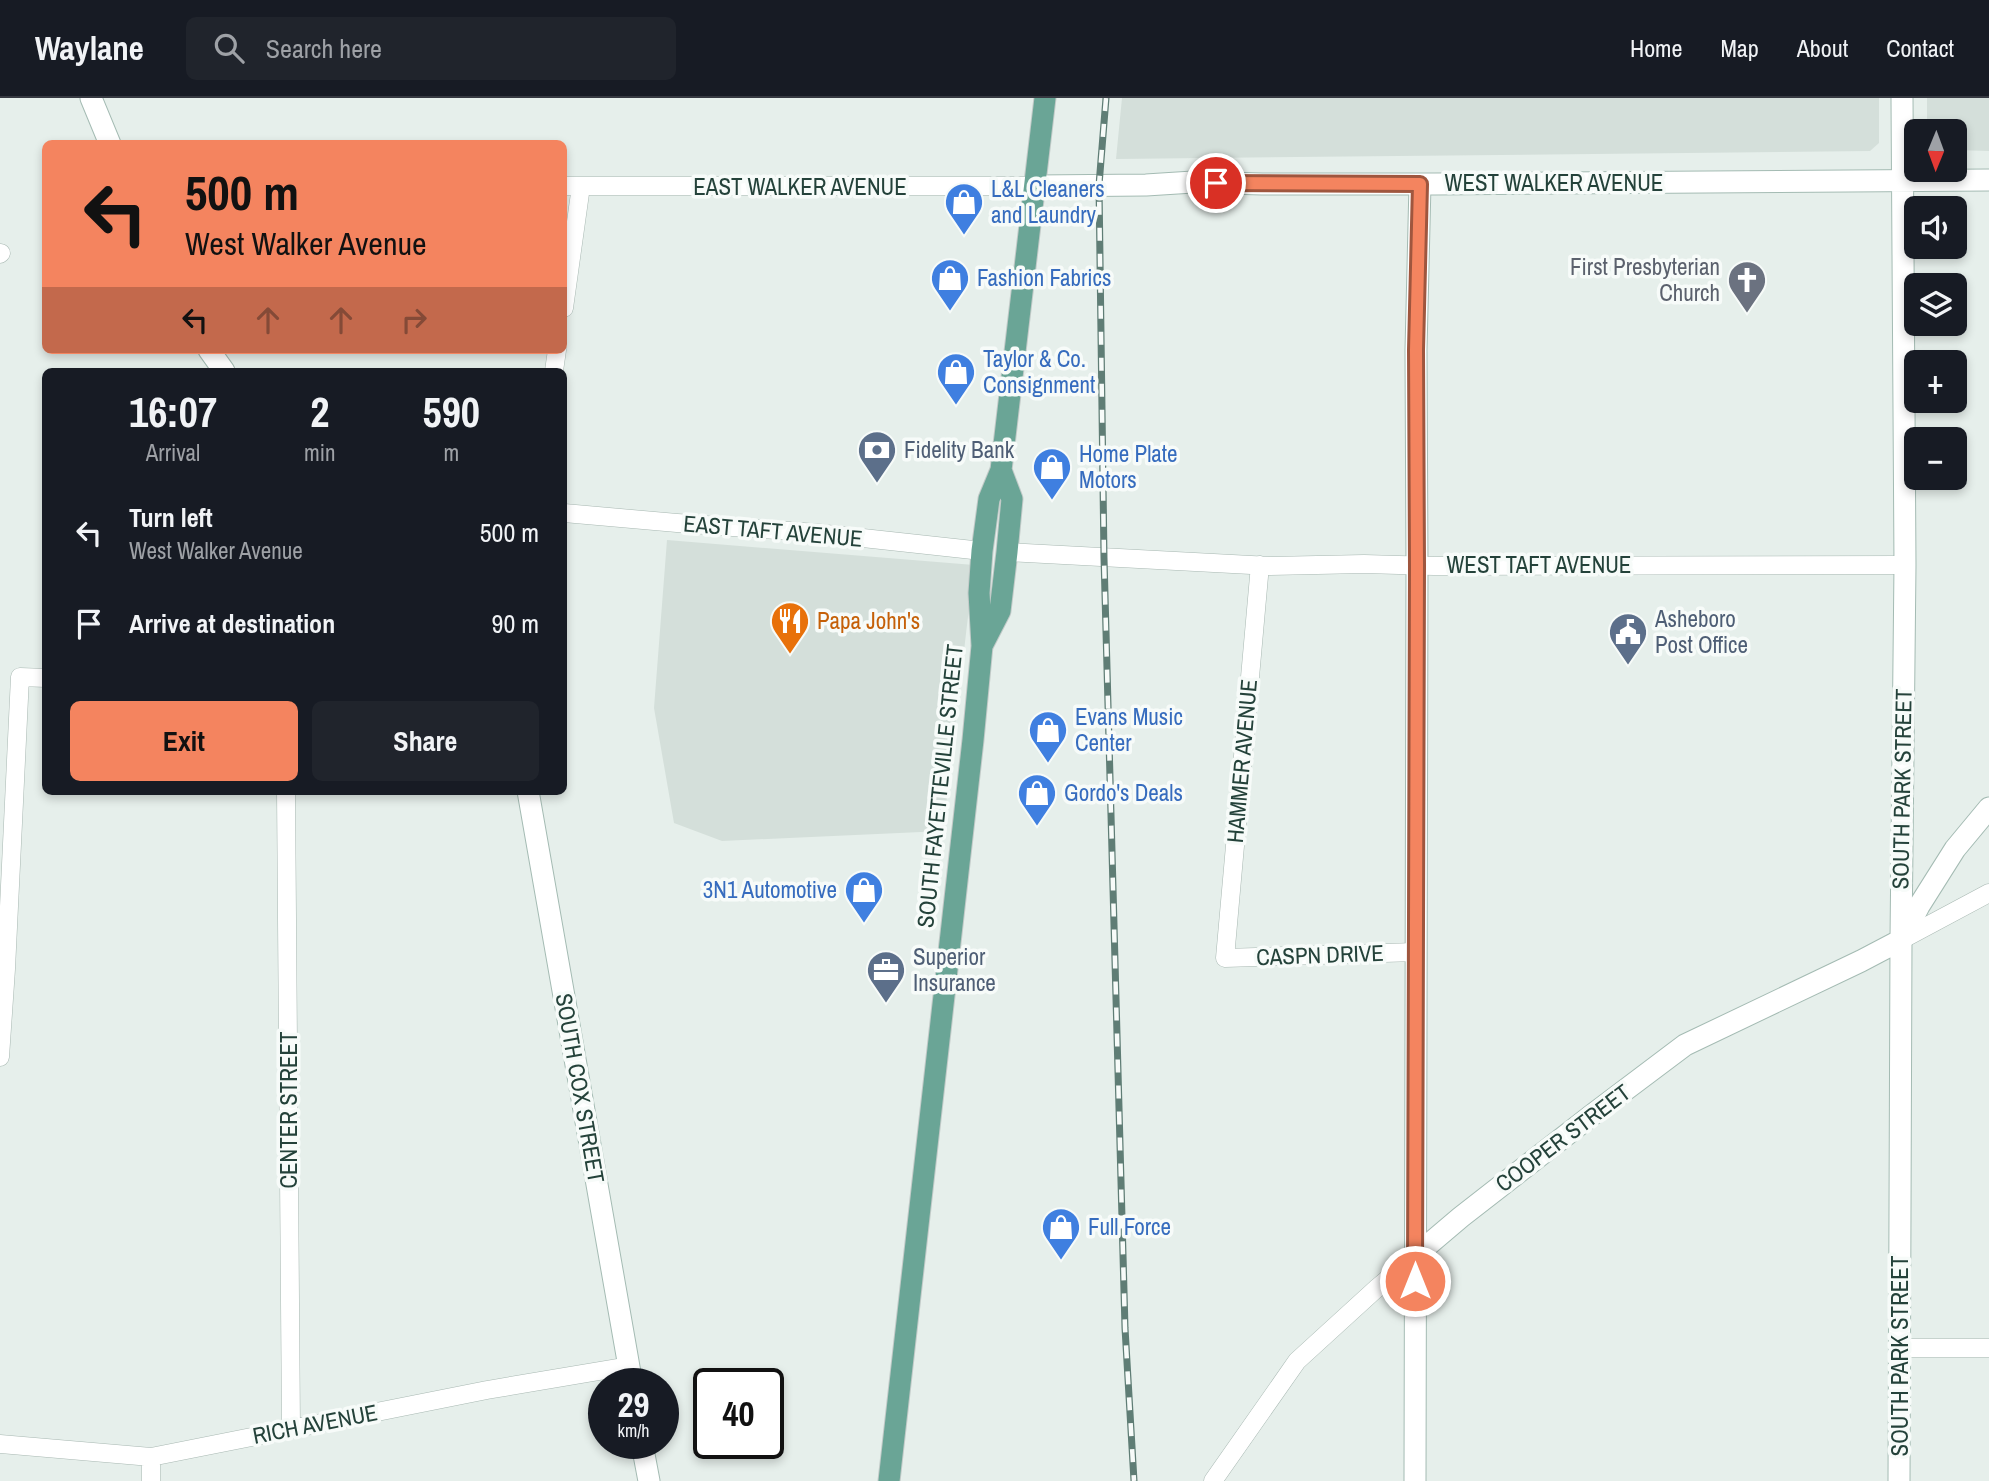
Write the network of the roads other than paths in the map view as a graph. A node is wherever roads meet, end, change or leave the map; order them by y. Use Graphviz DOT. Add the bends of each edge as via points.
graph roads {
  1 [pos="91,98"];
  2 [pos="1045,98"];
  3 [pos="1902,98"];
  4 [pos="108,140"];
  5 [pos="1989,180"];
  6 [pos="1903,181"];
  7 [pos="1420,184"];
  8 [pos="572,186"];
  9 [pos="1036,186"];
  10 [pos="567,262"];
  11 [pos="997,479"];
  12 [pos="567,513"];
  13 [pos="982,551"];
  14 [pos="1007,552"];
  15 [pos="1260,565"];
  16 [pos="1905,565"];
  17 [pos="1417,566"];
  18 [pos="993,626"];
  19 [pos="982,646"];
  20 [pos="42,678"];
  21 [pos="286,795"];
  22 [pos="529,795"];
  23 [pos="1989,808"];
  24 [pos="1989,893"];
  25 [pos="1900,940"];
  26 [pos="1416,953"];
  27 [pos="1225,958"];
  28 [pos="0,1058"];
  29 [pos="1415,1256"];
  30 [pos="1900,1348"];
  31 [pos="1989,1348"];
  32 [pos="630,1368"];
  33 [pos="588,1379"];
  34 [pos="291,1429"];
  35 [pos="0,1444"];
  36 [pos="150,1457"];
  37 [pos="645,1459"];
  38 [pos="151,1481"];
  39 [pos="649,1481"];
  40 [pos="889,1481"];
  41 [pos="1213,1481"];
  42 [pos="1415,1481"];
  43 [pos="1899,1481"];
  1 -- 4 [label="street"];
  2 -- 9 [label="main road, SOUTH FAYETTEVILLE STREET"];
  3 -- 6 [label="street, SOUTH PARK STREET"];
  5 -- 6 [label="street, WEST WALKER AVENUE"];
  6 -- 7 [label="street, WEST WALKER AVENUE"];
  6 -- 16 [label="street, SOUTH PARK STREET"];
  7 -- 9 [label="street, WEST WALKER AVENUE"];
  7 -- 17 [label="street"];
  8 -- 9 [label="street, EAST WALKER AVENUE"];
  8 -- 10 [label="street"];
  9 -- 11 [label="main road, SOUTH FAYETTEVILLE STREET"];
  11 -- 13 [label="main road, SOUTH FAYETTEVILLE STREET" via="989,499"];
  11 -- 14 [label="main road" via="1012,499"];
  12 -- 13 [label="street, EAST TAFT AVENUE"];
  13 -- 18 [label="main road" via="992,569 988,608"];
  13 -- 19 [label="main road, SOUTH FAYETTEVILLE STREET"];
  14 -- 15 [label="street, WEST TAFT AVENUE"];
  14 -- 18 [label="main road" via="1000,611"];
  15 -- 17 [label="street, WEST TAFT AVENUE"];
  15 -- 27 [label="street, HAMMER AVENUE"];
  16 -- 17 [label="street, WEST TAFT AVENUE"];
  16 -- 25 [label="street, SOUTH PARK STREET"];
  17 -- 26 [label="street"];
  18 -- 19 [label="main road"];
  19 -- 40 [label="main road, SOUTH FAYETTEVILLE STREET"];
  20 -- 28 [label="street" via="20,677"];
  21 -- 34 [label="street, CENTER STREET"];
  22 -- 32 [label="street, SOUTH COX STREET"];
  23 -- 25 [label="street" via="1955,849"];
  24 -- 25 [label="street, COOPER STREET"];
  25 -- 29 [label="street, COOPER STREET" via="1685,1045"];
  25 -- 30 [label="street, SOUTH PARK STREET"];
  26 -- 27 [label="street, CASPN DRIVE"];
  26 -- 29 [label="street"];
  29 -- 41 [label="street, COOPER STREET" via="1297,1361"];
  29 -- 42 [label="street"];
  30 -- 31 [label="street"];
  30 -- 43 [label="street, SOUTH PARK STREET"];
  33 -- 34 [label="street, RICH AVENUE" via="487,1390"];
  34 -- 36 [label="street, RICH AVENUE"];
  35 -- 36 [label="street, RICH AVENUE"];
  36 -- 38 [label="street"];
  37 -- 39 [label="street"];
}
